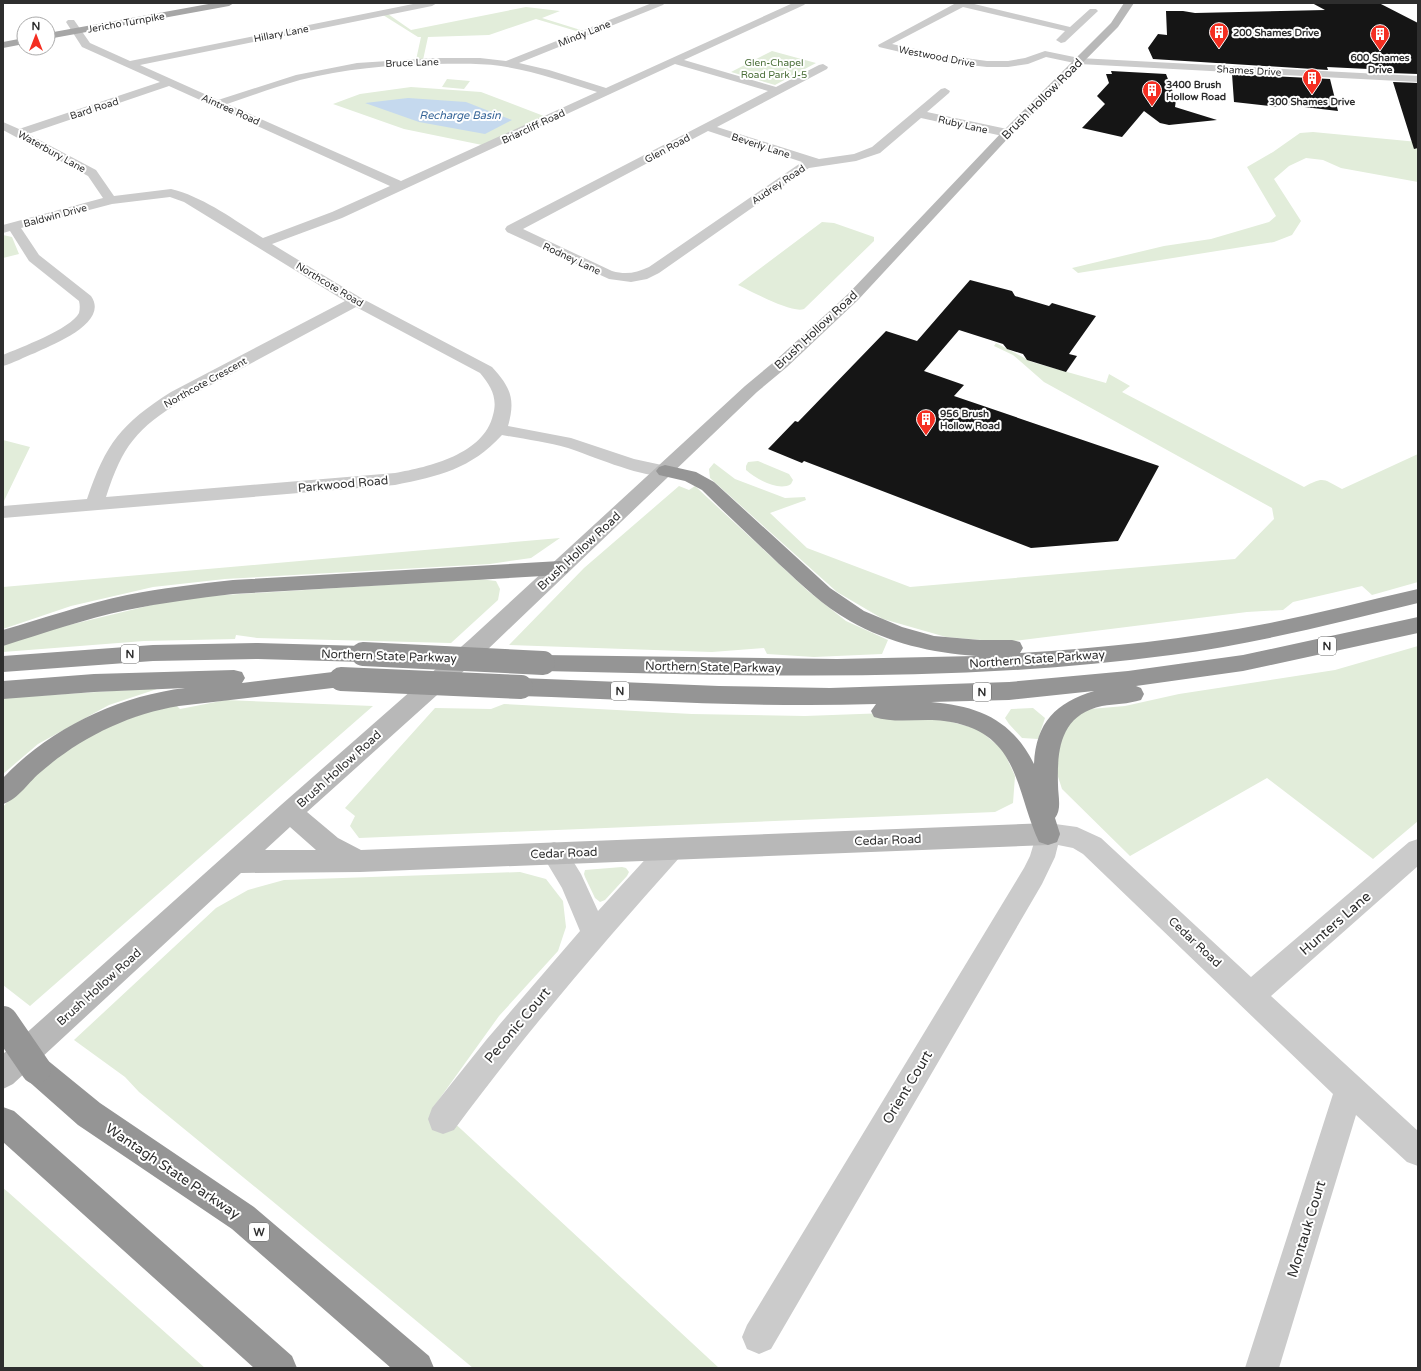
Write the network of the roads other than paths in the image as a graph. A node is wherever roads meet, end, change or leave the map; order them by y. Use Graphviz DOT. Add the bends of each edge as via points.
graph roads {
  1 [pos="178,3"];
  2 [pos="229,3"];
  3 [pos="432,3"];
  4 [pos="633,3"];
  5 [pos="660,3"];
  6 [pos="801,3"];
  7 [pos="963,3"];
  8 [pos="1129,3"];
  9 [pos="772,6"];
  10 [pos="649,7"];
  11 [pos="786,10"];
  12 [pos="1093,11"];
  13 [pos="56,27"];
  14 [pos="74,27"];
  15 [pos="1072,30"];
  16 [pos="16,33"];
  17 [pos="56,33"];
  18 [pos="3,35"];
  19 [pos="16,43"];
  20 [pos="3,45"];
  21 [pos="1045,54"];
  22 [pos="675,61"];
  23 [pos="1079,61"];
  24 [pos="130,64"];
  25 [pos="507,64"];
  26 [pos="823,67"];
  27 [pos="1418,79"];
  28 [pos="170,82"];
  29 [pos="778,91"];
  30 [pos="945,91"];
  31 [pos="607,92"];
  32 [pos="219,103"];
  33 [pos="920,114"];
  34 [pos="3,125"];
  35 [pos="706,127"];
  36 [pos="18,133"];
  37 [pos="1007,133"];
  38 [pos="815,162"];
  39 [pos="401,186"];
  40 [pos="112,200"];
  41 [pos="8,227"];
  42 [pos="512,229"];
  43 [pos="262,243"];
  44 [pos="633,279"];
  45 [pos="356,301"];
  46 [pos="3,361"];
  47 [pos="498,429"];
  48 [pos="665,471"];
  49 [pos="94,504"];
  50 [pos="3,512"];
  51 [pos="560,568"];
  52 [pos="1418,596"];
  53 [pos="1418,625"];
  54 [pos="3,638"];
  55 [pos="1129,652"];
  56 [pos="1243,663"];
  57 [pos="3,664"];
  58 [pos="341,678"];
  59 [pos="3,690"];
  60 [pos="719,694"];
  61 [pos="3,794"];
  62 [pos="290,812"];
  63 [pos="1048,834"];
  64 [pos="671,849"];
  65 [pos="1418,850"];
  66 [pos="554,853"];
  67 [pos="360,861"];
  68 [pos="235,862"];
  69 [pos="594,934"];
  70 [pos="1251,995"];
  71 [pos="3,1021"];
  72 [pos="3,1046"];
  73 [pos="36,1069"];
  74 [pos="3,1074"];
  75 [pos="1350,1089"];
  76 [pos="443,1119"];
  77 [pos="3,1122"];
  78 [pos="1418,1151"];
  79 [pos="759,1337"];
  80 [pos="280,1368"];
  81 [pos="417,1368"];
  82 [pos="1262,1368"];
  1 -- 14 [label="main road, Jericho Turnpike"];
  2 -- 14 [label="main road, Jericho Turnpike"];
  3 -- 24 [label="street, Hillary Lane"];
  4 -- 10 [label="street"];
  5 -- 10 [label="street, Mindy Lane"];
  6 -- 11 [label="street, Briarcliff Road"];
  7 -- 15 [label="street"];
  7 -- 21 [label="street, Westwood Drive" via="883,46 978,64 1022,63"];
  8 -- 23 [label="main road, Brush Hollow Road" via="1116,25"];
  9 -- 11 [label="street"];
  10 -- 25 [label="street, Mindy Lane"];
  11 -- 22 [label="street, Briarcliff Road"];
  12 -- 15 [label="street"];
  13 -- 14 [label="main road, Jericho Turnpike"];
  14 -- 17 [label="main road, Jericho Turnpike"];
  14 -- 24 [label="street, Aintree Road" via="86,45"];
  15 -- 21 [label="street"];
  16 -- 18 [label="main road"];
  19 -- 20 [label="main road"];
  21 -- 23 [label="street"];
  22 -- 29 [label="street"];
  22 -- 31 [label="street, Briarcliff Road"];
  23 -- 27 [label="street, Shames Drive"];
  23 -- 37 [label="main road, Brush Hollow Road"];
  24 -- 28 [label="street, Aintree Road"];
  25 -- 31 [label="street, Bruce Lane" via="554,75"];
  25 -- 32 [label="street, Bruce Lane" via="432,60 370,64 299,78"];
  26 -- 29 [label="street, Glen Road"];
  28 -- 32 [label="street, Aintree Road"];
  28 -- 36 [label="street, Bard Road"];
  29 -- 35 [label="street, Glen Road"];
  30 -- 33 [label="street, Audrey Road"];
  31 -- 39 [label="street, Briarcliff Road"];
  32 -- 39 [label="street, Aintree Road"];
  33 -- 37 [label="street, Ruby Lane"];
  33 -- 38 [label="street, Audrey Road" via="876,150 856,157"];
  34 -- 36 [label="street, Waterbury Lane"];
  35 -- 38 [label="street, Beverly Lane"];
  35 -- 42 [label="street, Glen Road"];
  36 -- 40 [label="street, Waterbury Lane" via="92,173"];
  37 -- 48 [label="main road, Brush Hollow Road" via="852,296"];
  38 -- 44 [label="street, Audrey Road" via="797,169 654,270"];
  39 -- 43 [label="street, Briarcliff Road" via="337,215"];
  40 -- 41 [label="street, Baldwin Drive"];
  40 -- 43 [label="street, Northcote Road" via="157,193 179,195"];
  41 -- 46 [label="street, Baldwin Drive" via="34,258 86,299 88,305 86,314 80,322"];
  42 -- 44 [label="street, Rodney Lane" via="607,274 621,279"];
  43 -- 45 [label="street, Northcote Road"];
  45 -- 47 [label="street, Northcote Road" via="486,370 498,383 503,394 504,410"];
  45 -- 49 [label="street, Northcote Crescent" via="177,396 149,414 131,430 115,451"];
  47 -- 48 [label="street" via="571,443 630,464"];
  47 -- 49 [label="street, Parkwood Road" via="477,449 447,466 422,474 395,479"];
  48 -- 51 [label="main road, Brush Hollow Road"];
  48 -- 55 [label="highway" via="690,476 702,482 823,593 850,612 880,628 915,639 968,648"];
  49 -- 50 [label="street, Parkwood Road"];
  51 -- 54 [label="highway" via="208,590 120,604"];
  51 -- 62 [label="main road, Brush Hollow Road" via="478,645"];
  52 -- 55 [label="highway, Northern State Parkway / N" via="1290,627"];
  53 -- 56 [label="highway, Northern State Parkway / N"];
  55 -- 57 [label="highway, Northern State Parkway / N, bridge" via="999,663 878,668 543,663 258,651 153,653"];
  56 -- 60 [label="highway, Northern State Parkway / N" via="1128,679 1009,691 830,697"];
  56 -- 63 [label="highway" via="1146,692 1096,699 1082,703 1069,711 1059,720 1048,743"];
  58 -- 59 [label="highway, Northern State Parkway / N" via="190,679"];
  58 -- 60 [label="highway, Northern State Parkway / N, bridge"];
  58 -- 61 [label="highway" via="190,695 134,708 98,723 58,746"];
  60 -- 63 [label="highway" via="881,711 946,711 981,722 1017,753"];
  62 -- 67 [label="main road" via="329,846"];
  62 -- 68 [label="main road, Brush Hollow Road"];
  63 -- 64 [label="main road, Cedar Road"];
  63 -- 70 [label="street, Cedar Road" via="1076,837 1092,846"];
  63 -- 79 [label="street, Orient Court" via="1042,857 1033,876"];
  64 -- 66 [label="main road, Cedar Road"];
  64 -- 69 [label="street, Peconic Court"];
  65 -- 70 [label="street, Hunters Lane"];
  66 -- 67 [label="main road, Cedar Road"];
  66 -- 69 [label="street" via="572,882"];
  67 -- 68 [label="main road, Cedar Road"];
  68 -- 74 [label="main road, Brush Hollow Road"];
  69 -- 76 [label="street, Peconic Court" via="475,1076"];
  70 -- 75 [label="street, Cedar Road"];
  71 -- 73 [label="highway, bridge"];
  72 -- 73 [label="highway"];
  73 -- 81 [label="highway, Wantagh State Parkway / W" via="89,1114 243,1218"];
  75 -- 78 [label="street, Cedar Road"];
  75 -- 82 [label="street, Montauk Court"];
  77 -- 80 [label="highway"];
}
